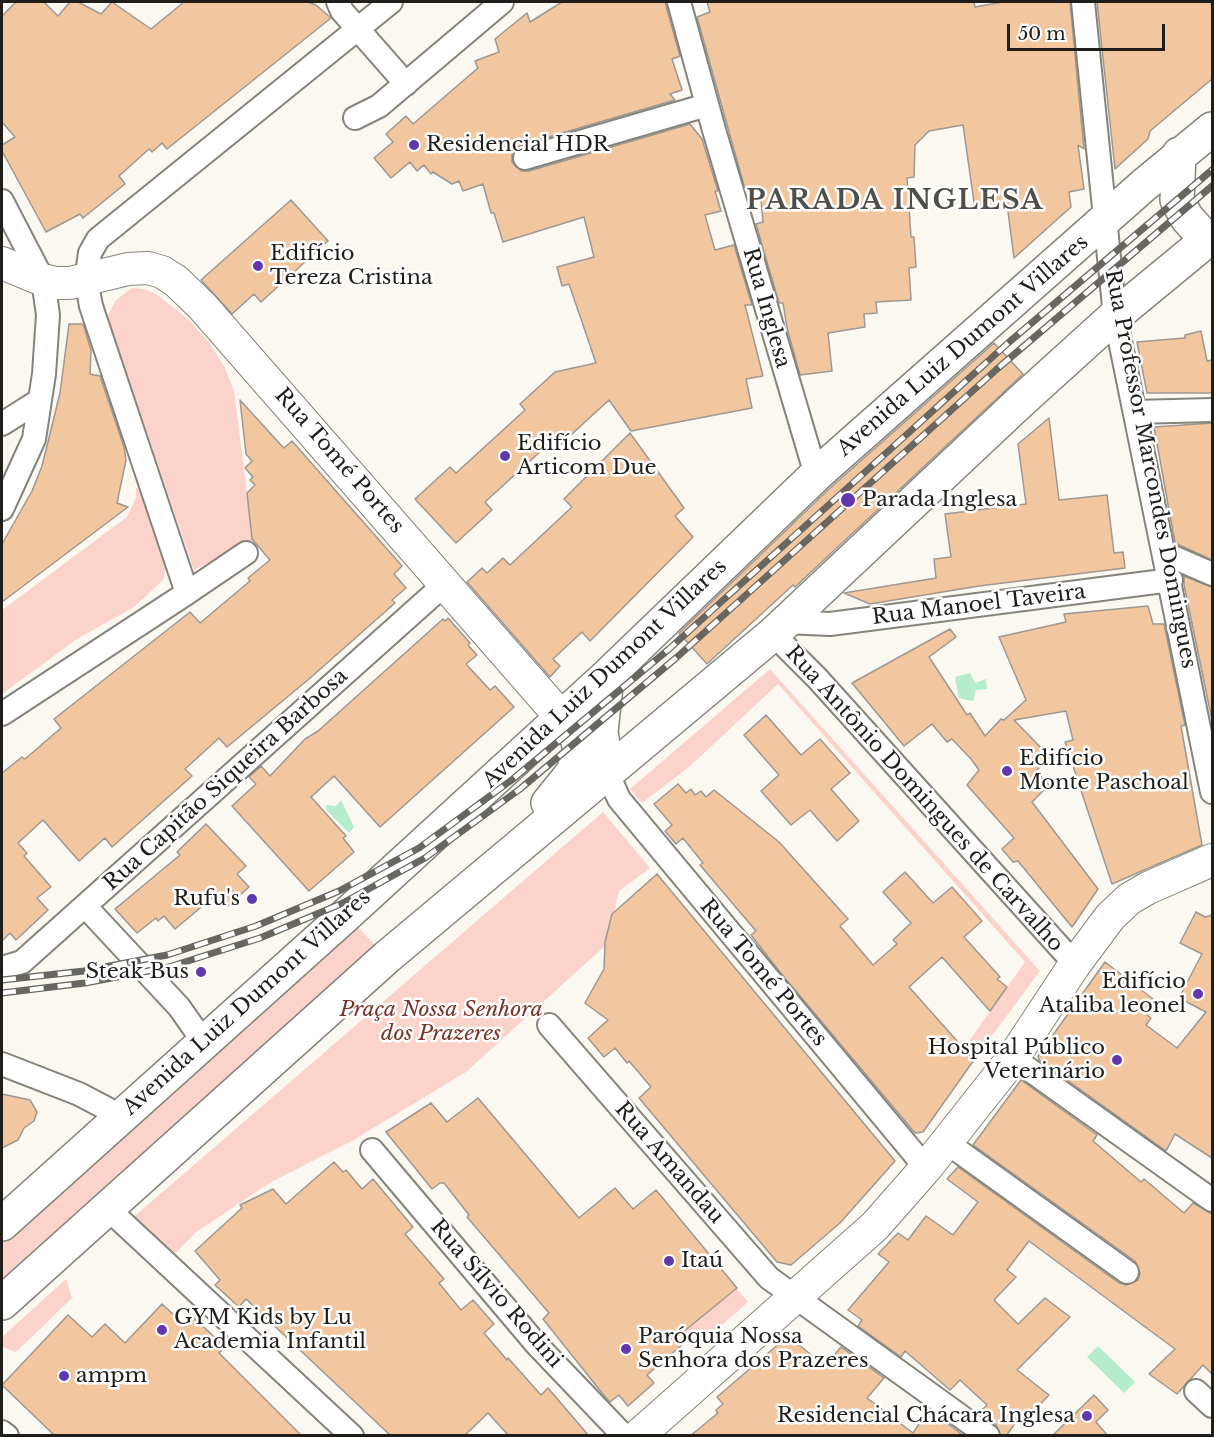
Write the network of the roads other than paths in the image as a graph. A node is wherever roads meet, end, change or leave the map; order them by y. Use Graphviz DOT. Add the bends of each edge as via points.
graph roads {
  1 [pos="391,2"];
  2 [pos="502,2"];
  3 [pos="680,2"];
  4 [pos="1083,2"];
  5 [pos="336,5"];
  6 [pos="357,29"];
  7 [pos="406,84"];
  8 [pos="707,105"];
  9 [pos="355,118"];
  10 [pos="1212,129"];
  11 [pos="1179,154"];
  12 [pos="525,158"];
  13 [pos="2,201"];
  14 [pos="1105,221"];
  15 [pos="1210,238"];
  16 [pos="2,263"];
  17 [pos="43,280"];
  18 [pos="86,280"];
  19 [pos="1115,316"];
  20 [pos="40,400"];
  21 [pos="1212,410"];
  22 [pos="1135,412"];
  23 [pos="2,424"];
  24 [pos="816,475"];
  25 [pos="2,509"];
  26 [pos="246,553"];
  27 [pos="1166,554"];
  28 [pos="1212,574"];
  29 [pos="1171,580"];
  30 [pos="446,583"];
  31 [pos="187,593"];
  32 [pos="779,628"];
  33 [pos="607,676"];
  34 [pos="2,714"];
  35 [pos="561,717"];
  36 [pos="607,772"];
  37 [pos="1212,792"];
  38 [pos="503,858"];
  39 [pos="1212,860"];
  40 [pos="85,906"];
  41 [pos="1075,964"];
  42 [pos="2,968"];
  43 [pos="549,1025"];
  44 [pos="203,1041"];
  45 [pos="1013,1058"];
  46 [pos="2,1064"];
  47 [pos="121,1116"];
  48 [pos="946,1142"];
  49 [pos="372,1150"];
  50 [pos="926,1168"];
  51 [pos="1212,1200"];
  52 [pos="106,1207"];
  53 [pos="2,1224"];
  54 [pos="1127,1272"];
  55 [pos="793,1298"];
  56 [pos="2,1303"];
  57 [pos="1196,1391"];
  58 [pos="1212,1406"];
  59 [pos="2,1432"];
  60 [pos="7,1436"];
  61 [pos="352,1436"];
  62 [pos="624,1436"];
  63 [pos="638,1436"];
  64 [pos="988,1436"];
  1 -- 6 [label="street"];
  2 -- 7 [label="street"];
  3 -- 8 [label="street, Rua Inglesa"];
  4 -- 14 [label="street, Rua Professor Marcondes Domingues"];
  5 -- 6 [label="street"];
  6 -- 7 [label="street"];
  6 -- 18 [label="street" via="98,239 90,253"];
  7 -- 9 [label="street" via="379,106"];
  8 -- 12 [label="street"];
  8 -- 24 [label="street, Rua Inglesa"];
  10 -- 11 [label="main road, Avenida Luiz Dumont Villares"];
  11 -- 14 [label="main road, Avenida Luiz Dumont Villares"];
  11 -- 15 [label="main road" via="1177,200 1187,218"];
  13 -- 17 [label="street"];
  14 -- 19 [label="street, Rua Professor Marcondes Domingues"];
  14 -- 24 [label="main road, Avenida Luiz Dumont Villares"];
  15 -- 19 [label="main road"];
  16 -- 17 [label="main road, Rua Tomé Portes"];
  17 -- 18 [label="main road, Rua Tomé Portes"];
  17 -- 20 [label="street" via="48,315"];
  18 -- 30 [label="main road, Rua Tomé Portes" via="148,268 176,281"];
  18 -- 31 [label="street" via="91,306"];
  19 -- 22 [label="street, Rua Professor Marcondes Domingues"];
  19 -- 32 [label="main road"];
  20 -- 23 [label="street"];
  20 -- 25 [label="street" via="34,439"];
  21 -- 22 [label="street"];
  22 -- 27 [label="street, Rua Professor Marcondes Domingues"];
  24 -- 33 [label="main road, Avenida Luiz Dumont Villares"];
  26 -- 31 [label="street"];
  27 -- 28 [label="street"];
  27 -- 29 [label="street, Rua Professor Marcondes Domingues"];
  29 -- 32 [label="street, Rua Manoel Taveira"];
  29 -- 37 [label="street, Rua Professor Marcondes Domingues"];
  30 -- 35 [label="main road, Rua Tomé Portes"];
  30 -- 40 [label="street, Rua Capitão Siqueira Barbosa"];
  31 -- 34 [label="street"];
  32 -- 36 [label="main road"];
  32 -- 41 [label="street, Rua Antônio Domingues de Carvalho" via="817,678"];
  33 -- 35 [label="main road, Avenida Luiz Dumont Villares"];
  33 -- 36 [label="main road" via="600,732"];
  35 -- 38 [label="main road" via="577,737 580,751 573,772 558,794 509,838"];
  35 -- 44 [label="main road, Avenida Luiz Dumont Villares"];
  36 -- 38 [label="main road"];
  36 -- 50 [label="street, Rua Tomé Portes" via="619,800"];
  38 -- 52 [label="main road"];
  39 -- 41 [label="main road" via="1129,899 1110,917"];
  40 -- 42 [label="street, Rua Capitão Siqueira Barbosa" via="22,962"];
  40 -- 44 [label="street" via="179,1007"];
  41 -- 45 [label="main road"];
  43 -- 55 [label="street, Rua Amandau" via="768,1278"];
  44 -- 47 [label="main road, Avenida Luiz Dumont Villares"];
  45 -- 48 [label="main road"];
  45 -- 51 [label="street"];
  46 -- 47 [label="street" via="79,1094"];
  47 -- 53 [label="main road, Avenida Luiz Dumont Villares"];
  48 -- 50 [label="main road"];
  48 -- 54 [label="street"];
  49 -- 62 [label="street, Rua Sílvio Rodini" via="537,1345"];
  50 -- 55 [label="main road" via="875,1226"];
  52 -- 56 [label="main road"];
  52 -- 61 [label="street"];
  55 -- 63 [label="main road"];
  55 -- 64 [label="street, Rua Amandau"];
  57 -- 58 [label="street"];
  59 -- 60 [label="street"];
}
